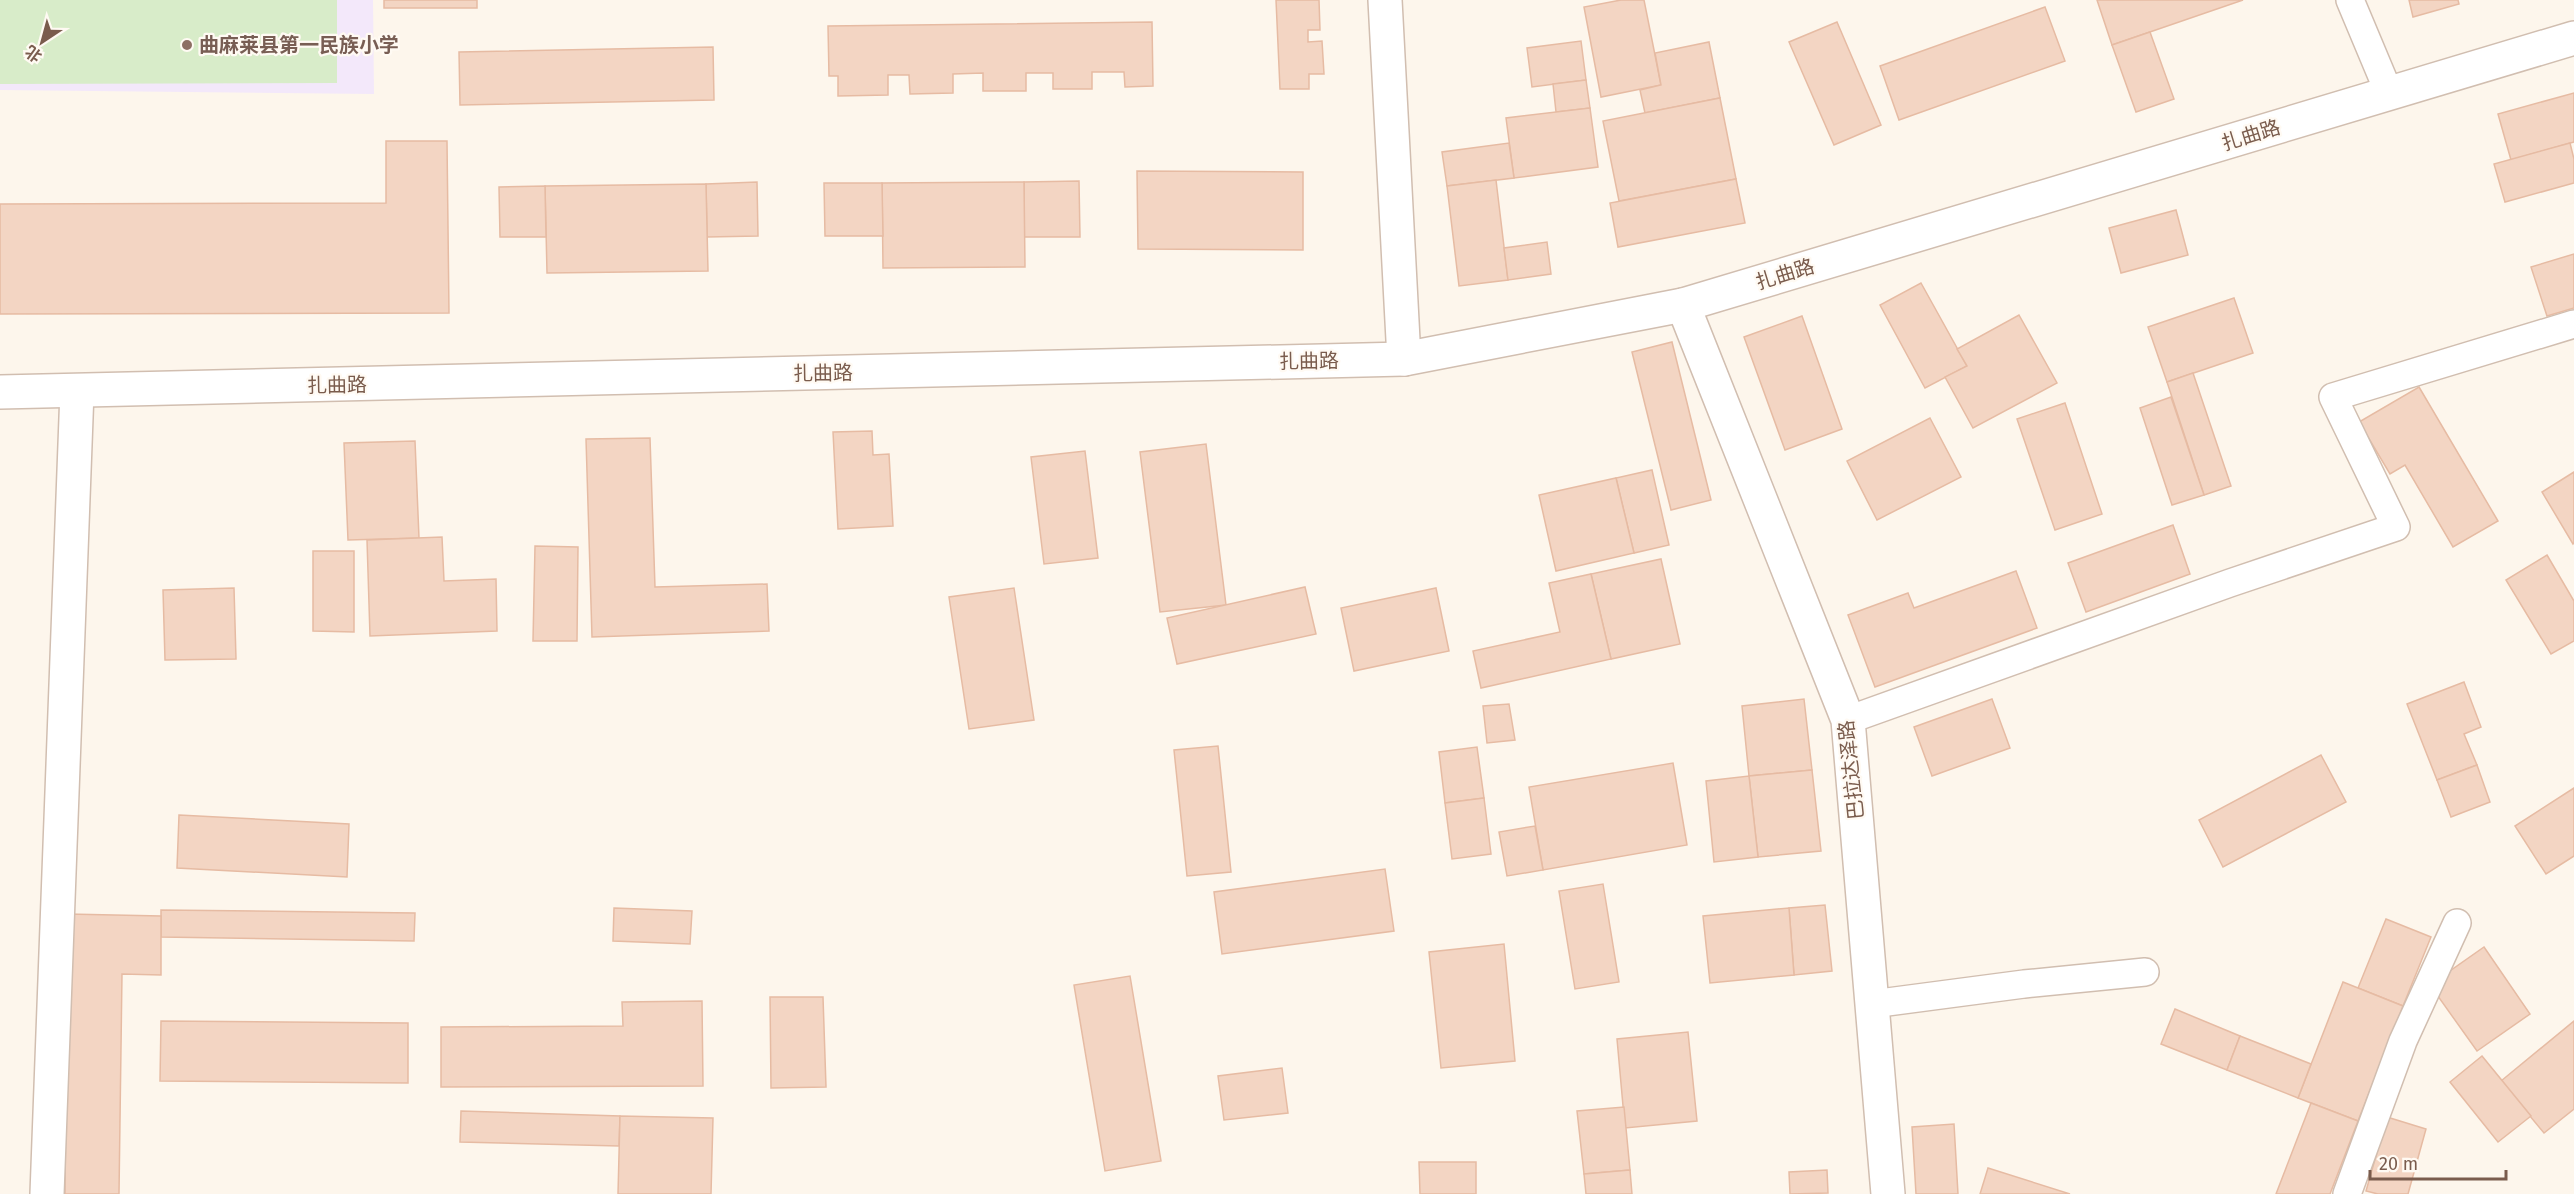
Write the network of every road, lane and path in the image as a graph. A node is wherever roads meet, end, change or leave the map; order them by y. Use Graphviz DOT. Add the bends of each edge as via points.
graph roads {
  1 [pos="1385,0"];
  2 [pos="2350,0"];
  3 [pos="2574,38"];
  4 [pos="2389,93"];
  5 [pos="1683,305"];
  6 [pos="2574,324"];
  7 [pos="1404,359"];
  8 [pos="77,391"];
  9 [pos="0,392"];
  10 [pos="1848,720"];
  11 [pos="2457,923"];
  12 [pos="2145,972"];
  13 [pos="1872,1004"];
  14 [pos="47,1194"];
  15 [pos="1888,1194"];
  16 [pos="2347,1194"];
  1 -- 7 [label="street"];
  2 -- 4 [label="lane"];
  3 -- 4 [label="street, 扎曲路"];
  4 -- 5 [label="street, 扎曲路"];
  5 -- 7 [label="street, 扎曲路"];
  5 -- 10 [label="street, 巴拉达泽路"];
  6 -- 10 [label="lane" via="2332,397 2396,527"];
  7 -- 8 [label="street, 扎曲路"];
  8 -- 9 [label="street, 扎曲路"];
  8 -- 14 [label="street"];
  10 -- 13 [label="street, 巴拉达泽路"];
  11 -- 16 [label="lane" via="2403,1041"];
  12 -- 13 [label="lane"];
  13 -- 15 [label="street, 巴拉达泽路"];
}
